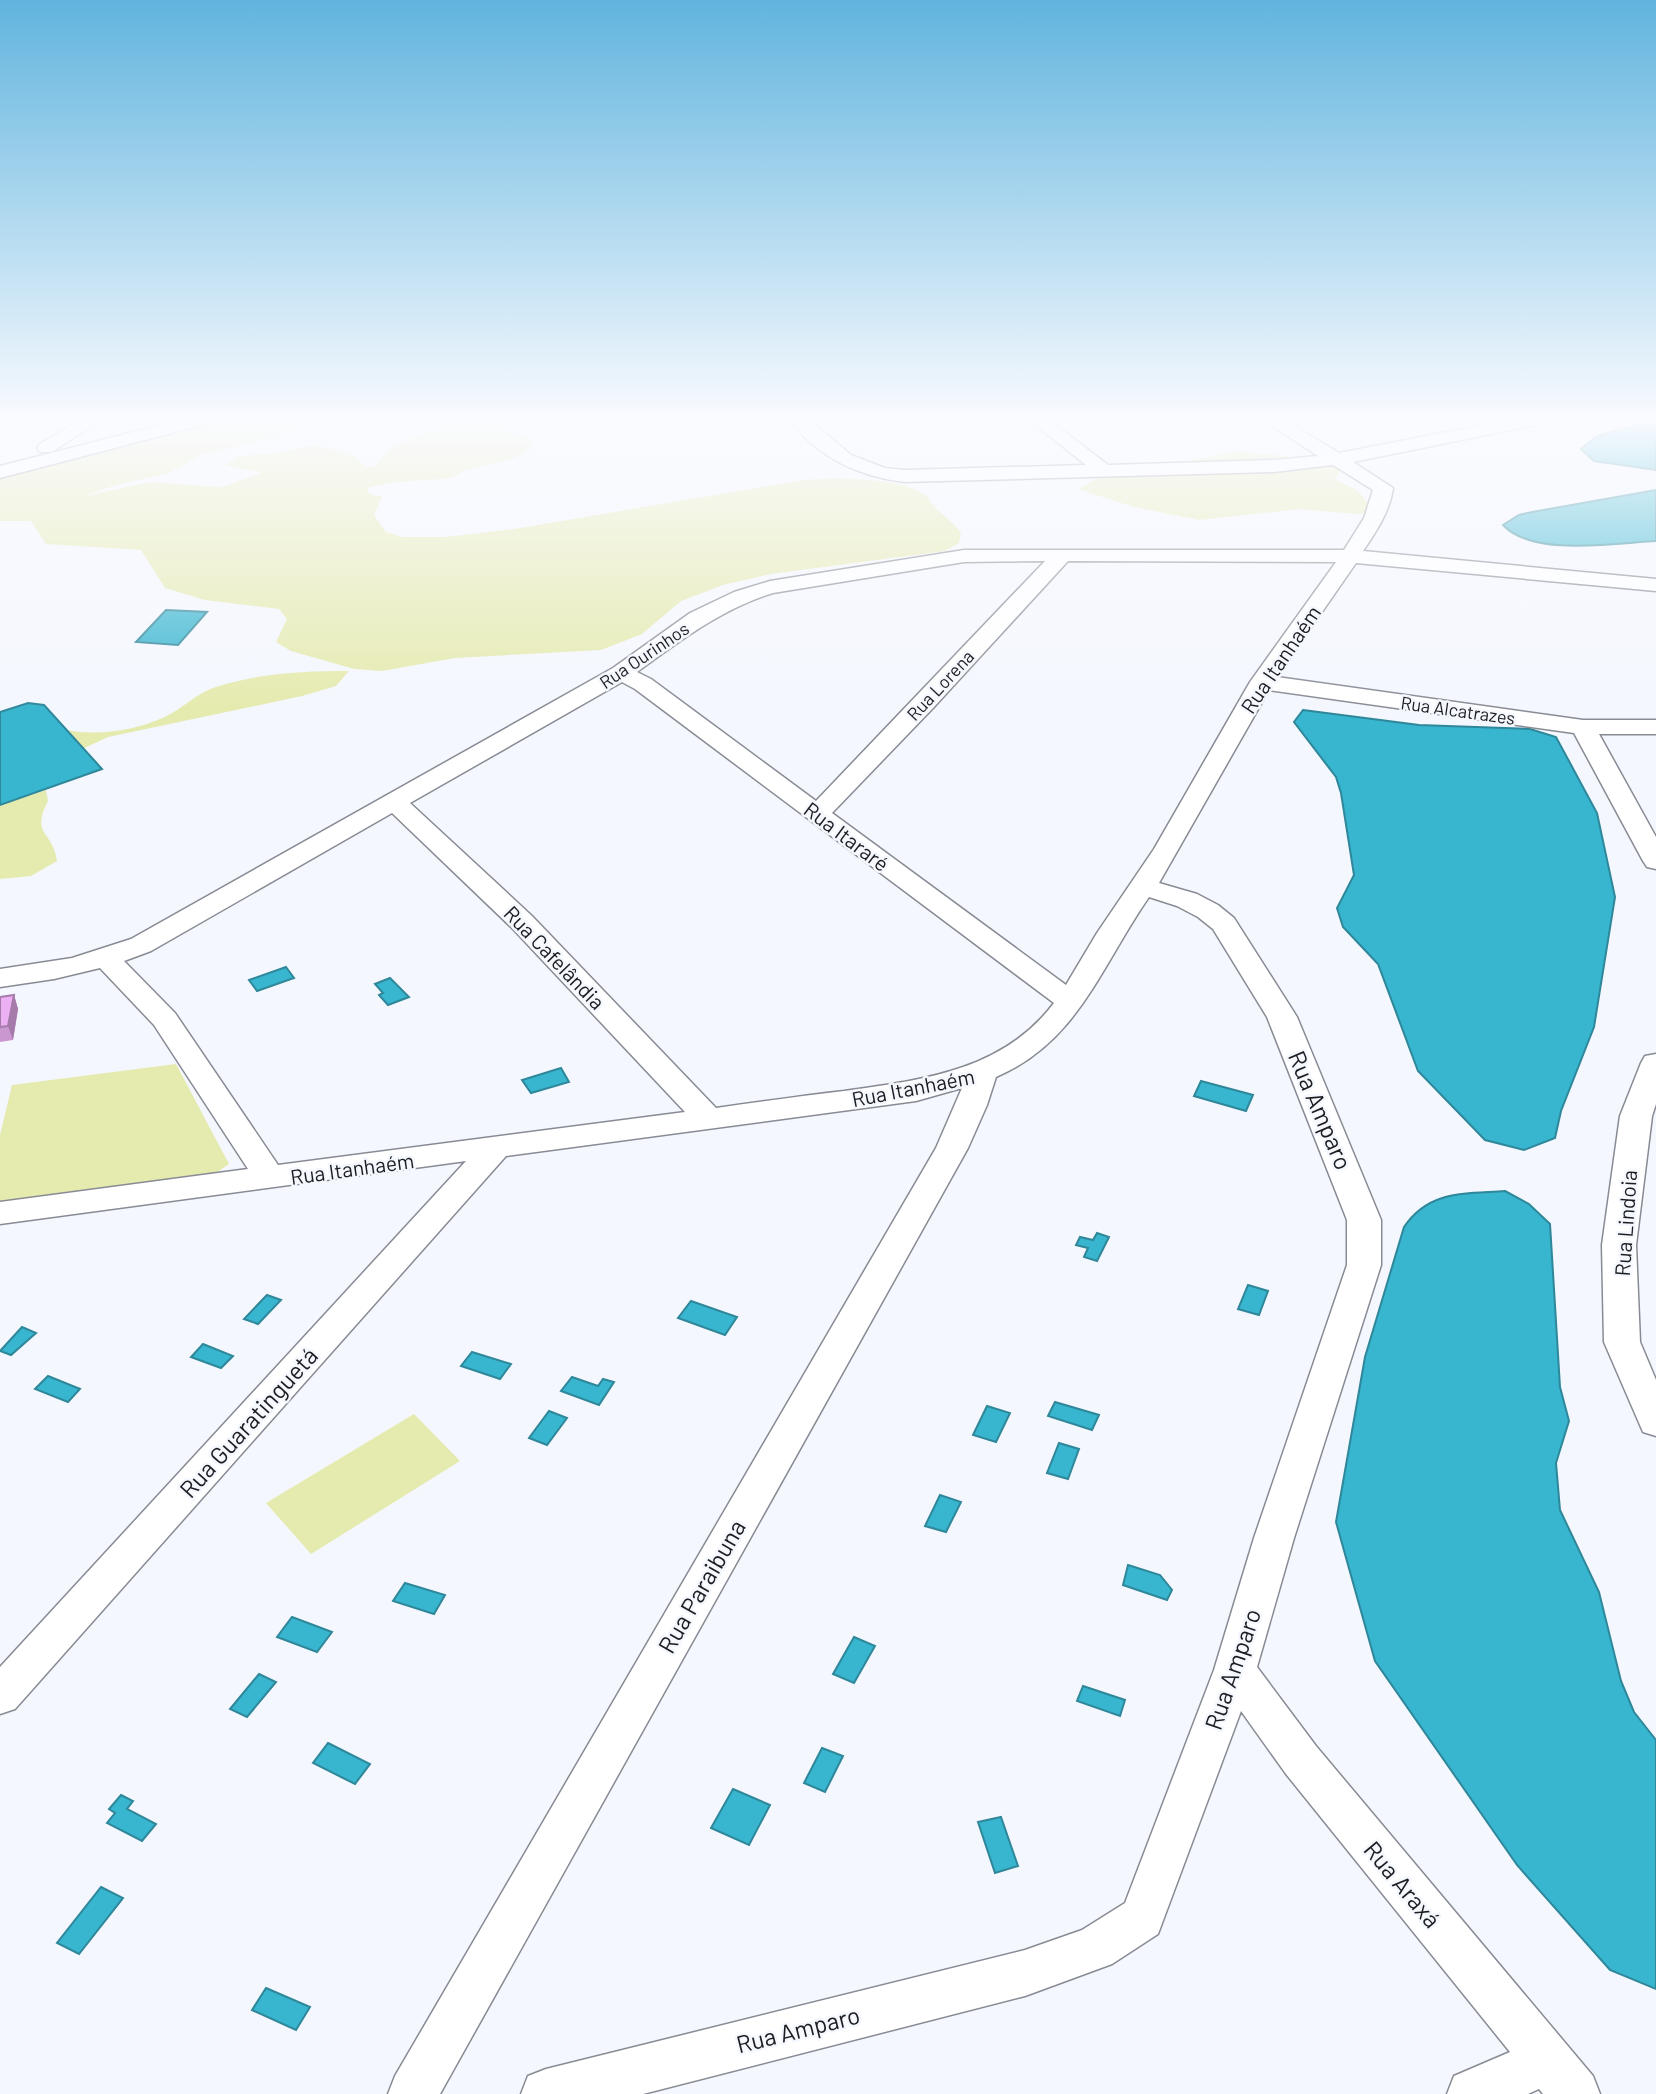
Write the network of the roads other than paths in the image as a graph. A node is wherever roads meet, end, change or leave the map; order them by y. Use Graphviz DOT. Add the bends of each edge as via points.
graph roads {
  1 [pos="1374,517"];
  2 [pos="1062,555"];
  3 [pos="1350,556"];
  4 [pos="1656,585"];
  5 [pos="621,673"];
  6 [pos="1261,682"];
  7 [pos="1583,727"];
  8 [pos="1656,727"];
  9 [pos="395,802"];
  10 [pos="817,814"];
  11 [pos="1656,861"];
  12 [pos="1142,886"];
  13 [pos="107,959"];
  14 [pos="0,978"];
  15 [pos="1071,1002"];
  16 [pos="1656,1063"];
  17 [pos="982,1074"];
  18 [pos="709,1119"];
  19 [pos="495,1149"];
  20 [pos="271,1178"];
  21 [pos="0,1213"];
  22 [pos="1656,1422"];
  23 [pos="1235,1670"];
  24 [pos="0,1696"];
  25 [pos="1562,2077"];
  26 [pos="413,2094"];
  27 [pos="546,2094"];
  28 [pos="1472,2094"];
  1 -- 3 [label="street, Rua Itanhaém"];
  2 -- 3 [label="street, Rua Ourinhos"];
  2 -- 5 [label="street, Rua Ourinhos" via="964,556 770,587 698,618"];
  2 -- 10 [label="street, Rua Lorena"];
  3 -- 4 [label="street, Rua Ourinhos"];
  3 -- 6 [label="street, Rua Itanhaém"];
  5 -- 9 [label="street, Rua Ourinhos"];
  5 -- 10 [label="street, Rua Itararé" via="643,684"];
  6 -- 7 [label="street, Rua Alcatrazes"];
  6 -- 12 [label="street, Rua Itanhaém"];
  7 -- 8 [label="street, Rua Alcatrazes"];
  7 -- 11 [label="street"];
  9 -- 13 [label="street, Rua Ourinhos" via="174,927"];
  9 -- 18 [label="street, Rua Cafelândia" via="522,922"];
  10 -- 15 [label="street, Rua Itararé"];
  12 -- 15 [label="street, Rua Itanhaém"];
  12 -- 23 [label="street, Rua Amparo" via="1186,900 1223,924 1282,1017 1364,1220 1364,1265"];
  13 -- 14 [label="street, Rua Ourinhos"];
  13 -- 20 [label="street" via="165,1019"];
  15 -- 17 [label="street, Rua Itanhaém" via="1046,1032 1016,1057"];
  16 -- 22 [label="street, Rua Lindoia" via="1636,1116 1619,1245 1622,1342"];
  17 -- 18 [label="street, Rua Itanhaém" via="916,1091"];
  17 -- 26 [label="street, Rua Paraibuna" via="952,1148"];
  18 -- 19 [label="street, Rua Itanhaém"];
  19 -- 20 [label="street, Rua Itanhaém"];
  19 -- 24 [label="street, Rua Guaratinguetá"];
  20 -- 21 [label="street, Rua Itanhaém"];
  23 -- 25 [label="street, Rua Araxá" via="1301,1760"];
  23 -- 27 [label="street, Rua Amparo" via="1142,1918 1095,1948 1025,1973"];
  25 -- 28 [label="street"];
}
